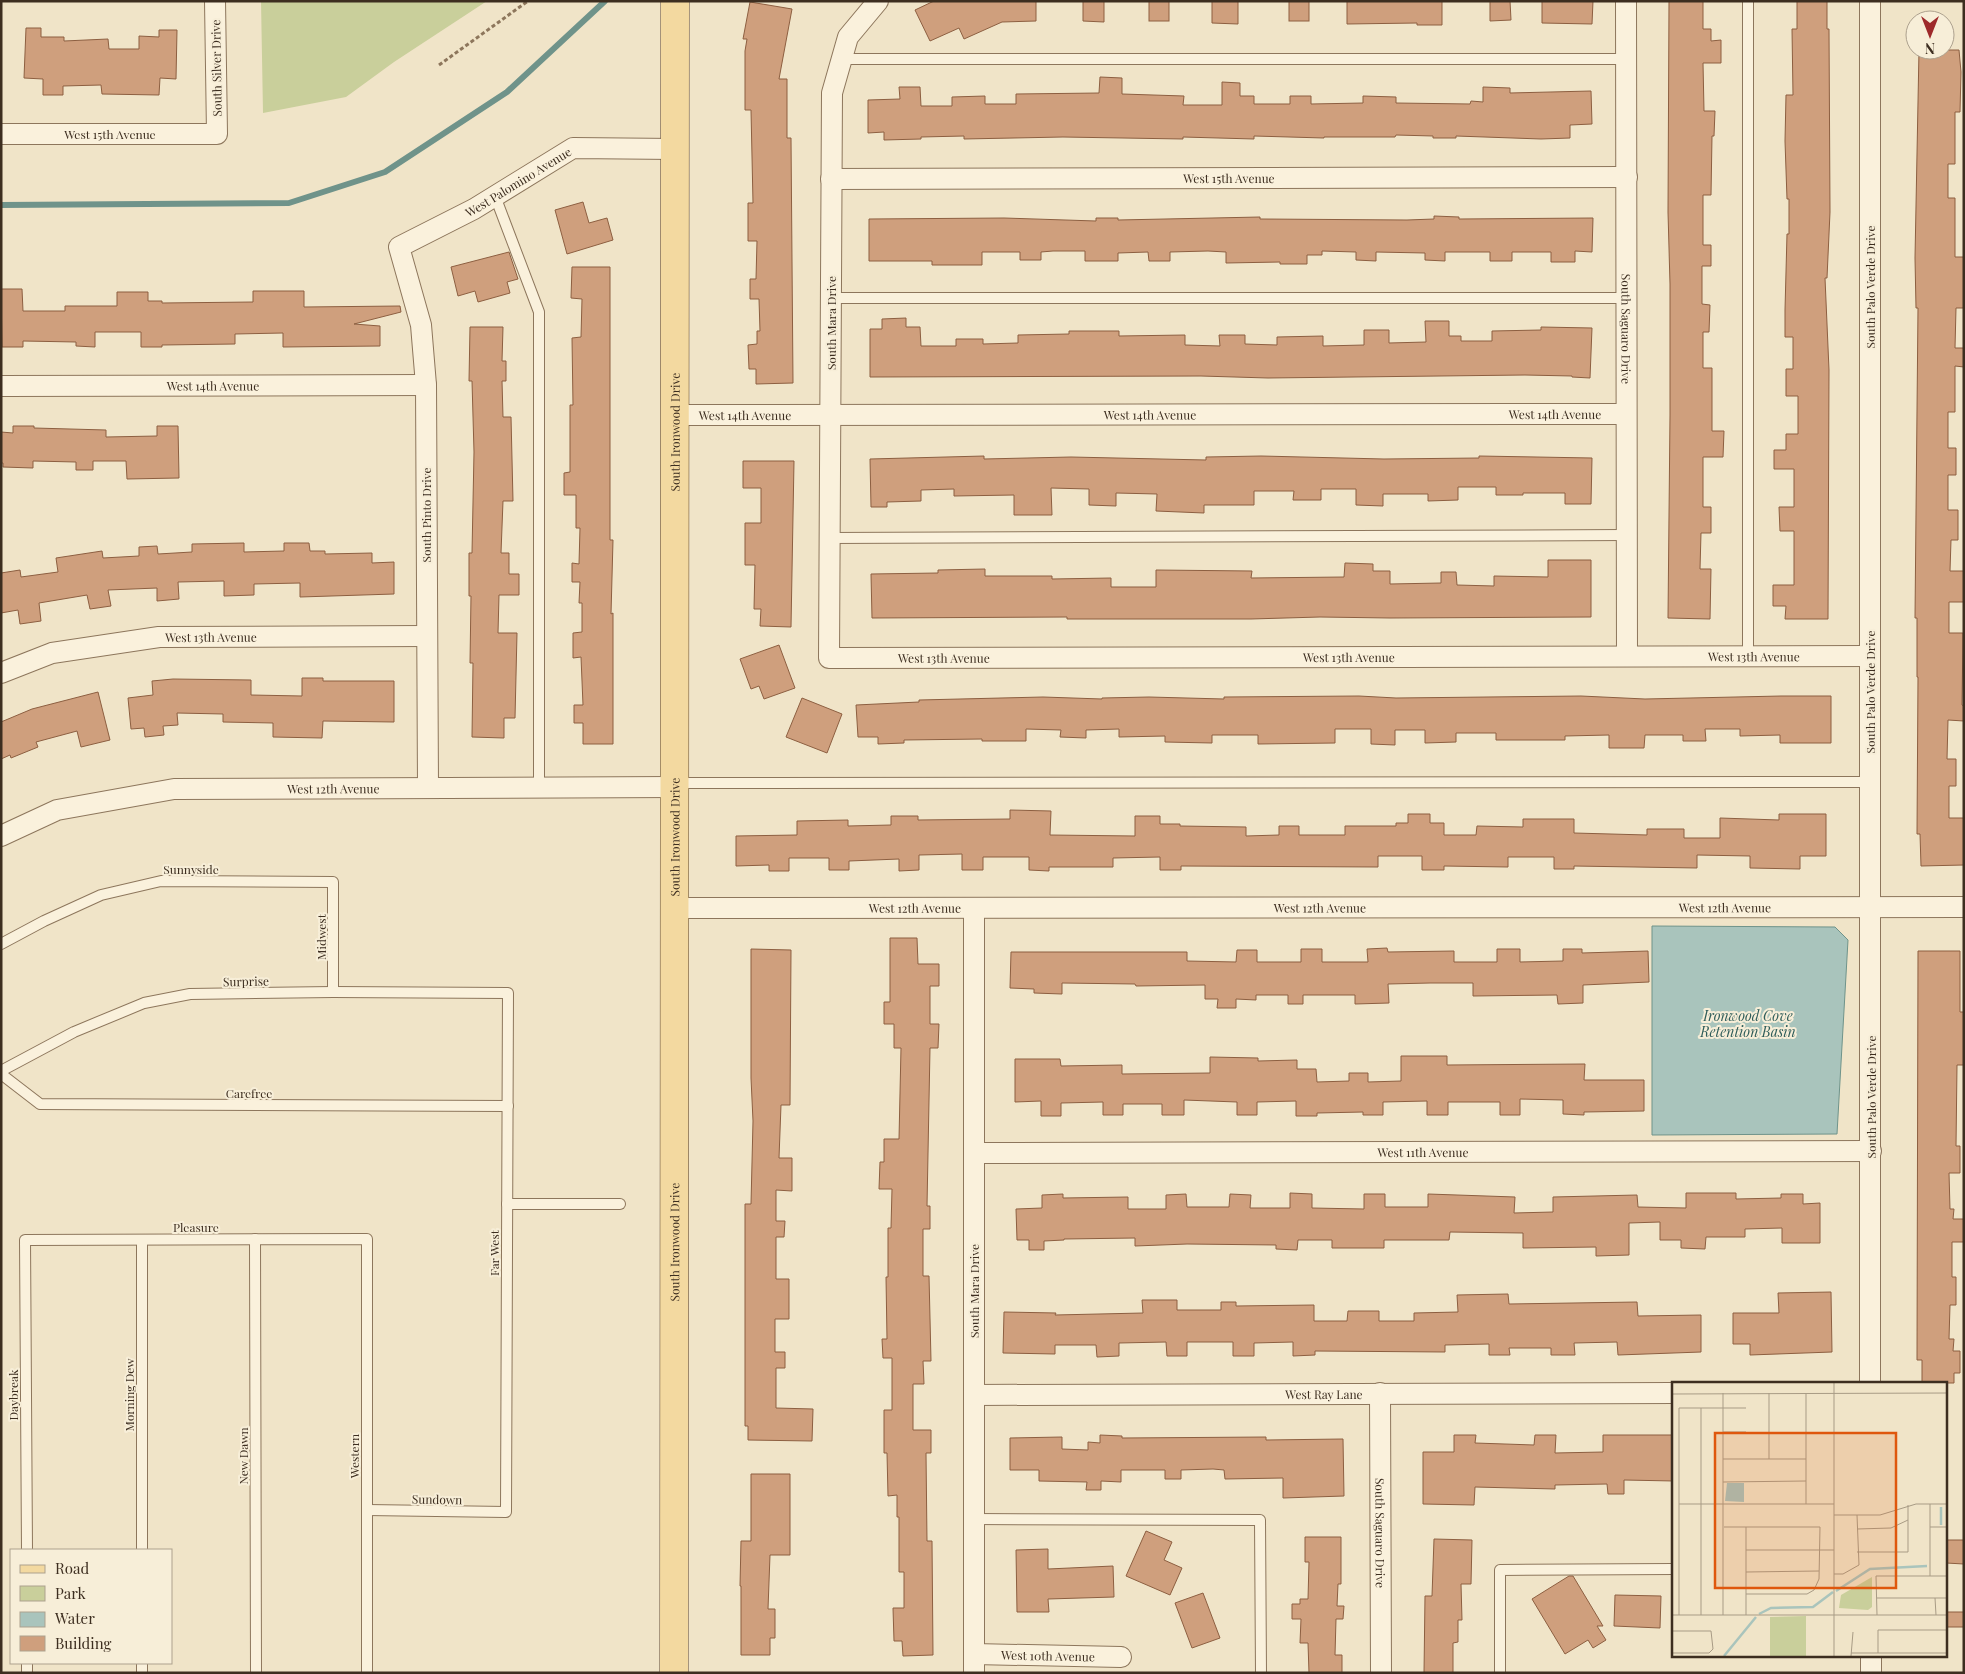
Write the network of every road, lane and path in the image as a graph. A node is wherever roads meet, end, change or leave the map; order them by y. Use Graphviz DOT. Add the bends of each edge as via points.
graph roads {
  1 [pos="215,1"];
  2 [pos="528,1"];
  3 [pos="675,1"];
  4 [pos="878,1"];
  5 [pos="1626,1"];
  6 [pos="1748,1"];
  7 [pos="1870,1"];
  8 [pos="842,59"];
  9 [pos="1626,59"];
  10 [pos="439,64"];
  11 [pos="1,134"];
  12 [pos="217,134"];
  13 [pos="675,149"];
  14 [pos="1627,177"];
  15 [pos="831,179"];
  16 [pos="495,196"];
  17 [pos="399,247"];
  18 [pos="831,298"];
  19 [pos="1626,298"];
  20 [pos="426,385"];
  21 [pos="1,386"];
  22 [pos="1626,414"];
  23 [pos="674,415"];
  24 [pos="831,415"];
  25 [pos="1626,535"];
  26 [pos="830,538"];
  27 [pos="426,636"];
  28 [pos="1627,656"];
  29 [pos="1748,656"];
  30 [pos="1870,656"];
  31 [pos="829,658"];
  32 [pos="1,673"];
  33 [pos="1870,782"];
  34 [pos="674,785"];
  35 [pos="428,788"];
  36 [pos="539,788"];
  37 [pos="1,836"];
  38 [pos="333,882"];
  39 [pos="1870,907"];
  40 [pos="1964,907"];
  41 [pos="675,908"];
  42 [pos="974,909"];
  43 [pos="1,944"];
  44 [pos="333,992"];
  45 [pos="508,993"];
  46 [pos="1,1073"];
  47 [pos="508,1106"];
  48 [pos="1871,1151"];
  49 [pos="974,1153"];
  50 [pos="507,1204"];
  51 [pos="620,1204"];
  52 [pos="254,1239"];
  53 [pos="367,1239"];
  54 [pos="25,1240"];
  55 [pos="142,1240"];
  56 [pos="1870,1382"];
  57 [pos="1380,1393"];
  58 [pos="1672,1393"];
  59 [pos="974,1394"];
  60 [pos="367,1510"];
  61 [pos="506,1512"];
  62 [pos="974,1519"];
  63 [pos="26,1549"];
  64 [pos="142,1549"];
  65 [pos="1672,1569"];
  66 [pos="1870,1656"];
  67 [pos="1121,1657"];
  68 [pos="974,1664"];
  69 [pos="256,1673"];
  70 [pos="367,1673"];
  71 [pos="674,1673"];
  72 [pos="1261,1673"];
  73 [pos="1381,1673"];
  74 [pos="1500,1673"];
  75 [pos="1870,1673"];
  1 -- 12 [label="street, South Silver Drive"];
  2 -- 10 [label="path"];
  3 -- 13 [label="main road, South Ironwood Drive"];
  4 -- 8 [label="street, South Mara Drive" via="848,37"];
  5 -- 9 [label="street, South Saguaro Drive"];
  6 -- 29 [label="lane"];
  7 -- 30 [label="street, South Palo Verde Drive"];
  8 -- 9 [label="lane"];
  8 -- 15 [label="street, South Mara Drive" via="832,93"];
  9 -- 14 [label="street, South Saguaro Drive"];
  11 -- 12 [label="street, West 15th Avenue"];
  13 -- 16 [label="street, West Palomino Avenue" via="574,148"];
  13 -- 23 [label="main road, South Ironwood Drive"];
  14 -- 15 [label="street, West 15th Avenue"];
  14 -- 19 [label="street, South Saguaro Drive"];
  15 -- 18 [label="street, South Mara Drive"];
  16 -- 17 [label="street, West Palomino Avenue"];
  16 -- 36 [label="lane" via="539,312"];
  17 -- 20 [label="street, South Pinto Drive" via="422,325"];
  18 -- 19 [label="lane"];
  18 -- 24 [label="street, South Mara Drive"];
  19 -- 22 [label="street, South Saguaro Drive"];
  20 -- 21 [label="street, West 14th Avenue"];
  20 -- 27 [label="street, South Pinto Drive"];
  22 -- 24 [label="street, West 14th Avenue"];
  22 -- 25 [label="street, South Saguaro Drive"];
  23 -- 24 [label="street, West 14th Avenue"];
  23 -- 34 [label="main road, South Ironwood Drive"];
  24 -- 26 [label="street, South Mara Drive"];
  25 -- 26 [label="lane"];
  25 -- 28 [label="street, South Saguaro Drive"];
  26 -- 31 [label="street, South Mara Drive"];
  27 -- 32 [label="street, West 13th Avenue" via="159,637 52,653"];
  27 -- 35 [label="street, South Pinto Drive"];
  28 -- 29 [label="street, West 13th Avenue"];
  28 -- 31 [label="street, West 13th Avenue"];
  29 -- 30 [label="street, West 13th Avenue"];
  30 -- 33 [label="street, South Palo Verde Drive"];
  33 -- 34 [label="lane"];
  33 -- 39 [label="street, South Palo Verde Drive"];
  34 -- 36 [label="street, West 12th Avenue"];
  34 -- 41 [label="main road, South Ironwood Drive"];
  35 -- 36 [label="street, West 12th Avenue"];
  35 -- 37 [label="street, West 12th Avenue" via="174,789 56,810"];
  38 -- 43 [label="lane, Sunnyside" via="161,880 101,895"];
  38 -- 44 [label="lane, Midwest"];
  39 -- 40 [label="street, West 12th Avenue"];
  39 -- 42 [label="street, West 12th Avenue"];
  39 -- 48 [label="street, South Palo Verde Drive"];
  41 -- 42 [label="street, West 12th Avenue"];
  41 -- 71 [label="main road, South Ironwood Drive"];
  42 -- 49 [label="street, South Mara Drive"];
  44 -- 45 [label="lane, Surprise"];
  44 -- 46 [label="lane, Surprise" via="190,994 144,1003 74,1032"];
  45 -- 47 [label="lane, Far West"];
  46 -- 47 [label="lane, Carefree" via="40,1104"];
  47 -- 50 [label="lane, Far West"];
  48 -- 49 [label="street, West 11th Avenue"];
  48 -- 56 [label="street, South Palo Verde Drive"];
  49 -- 59 [label="street, South Mara Drive"];
  50 -- 51 [label="lane"];
  50 -- 61 [label="lane, Far West"];
  52 -- 53 [label="lane, Pleasure"];
  52 -- 55 [label="lane, Pleasure"];
  52 -- 69 [label="lane, New Dawn"];
  53 -- 60 [label="lane, Western"];
  54 -- 55 [label="lane, Pleasure"];
  54 -- 63 [label="lane, Daybreak"];
  55 -- 64 [label="lane, Morning Dew"];
  57 -- 58 [label="street, West Ray Lane"];
  57 -- 59 [label="street, West Ray Lane"];
  57 -- 73 [label="street, South Saguaro Drive"];
  59 -- 62 [label="street, South Mara Drive"];
  60 -- 61 [label="lane, Sundown"];
  60 -- 70 [label="lane, Western"];
  62 -- 68 [label="street, South Mara Drive"];
  62 -- 72 [label="lane" via="1260,1520"];
  65 -- 74 [label="lane" via="1500,1570"];
  66 -- 75 [label="street"];
  67 -- 68 [label="street, West 10th Avenue"];
}
